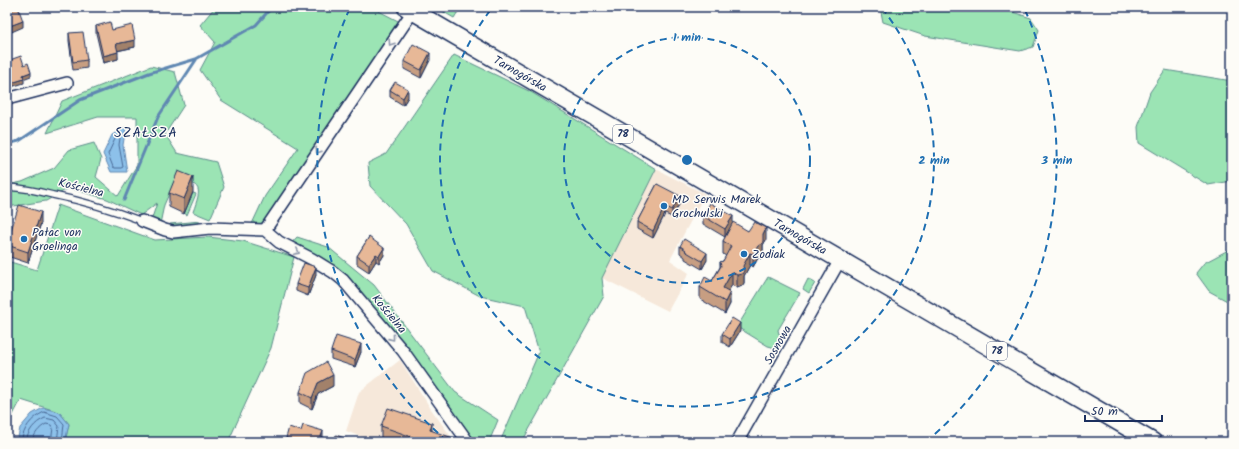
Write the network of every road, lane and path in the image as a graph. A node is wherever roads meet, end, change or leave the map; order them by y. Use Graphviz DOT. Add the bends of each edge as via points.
graph roads {
  1 [pos="410,9"];
  2 [pos="67,83"];
  3 [pos="7,100"];
  4 [pos="7,187"];
  5 [pos="142,221"];
  6 [pos="265,230"];
  7 [pos="840,260"];
  8 [pos="468,442"];
  9 [pos="737,442"];
  10 [pos="1153,442"];
  1 -- 6 [label="street, one-way"];
  1 -- 7 [label="main road, Tarnogórska / 78"];
  2 -- 3 [label="street"];
  4 -- 5 [label="lane, Kościelna" via="27,189 104,207"];
  5 -- 6 [label="street, Kościelna" via="173,232 212,225"];
  6 -- 8 [label="street, Kościelna, one-way" via="280,242 343,280 403,351"];
  7 -- 9 [label="street, Sosnowa"];
  7 -- 10 [label="main road, Tarnogórska / 78"];
}
